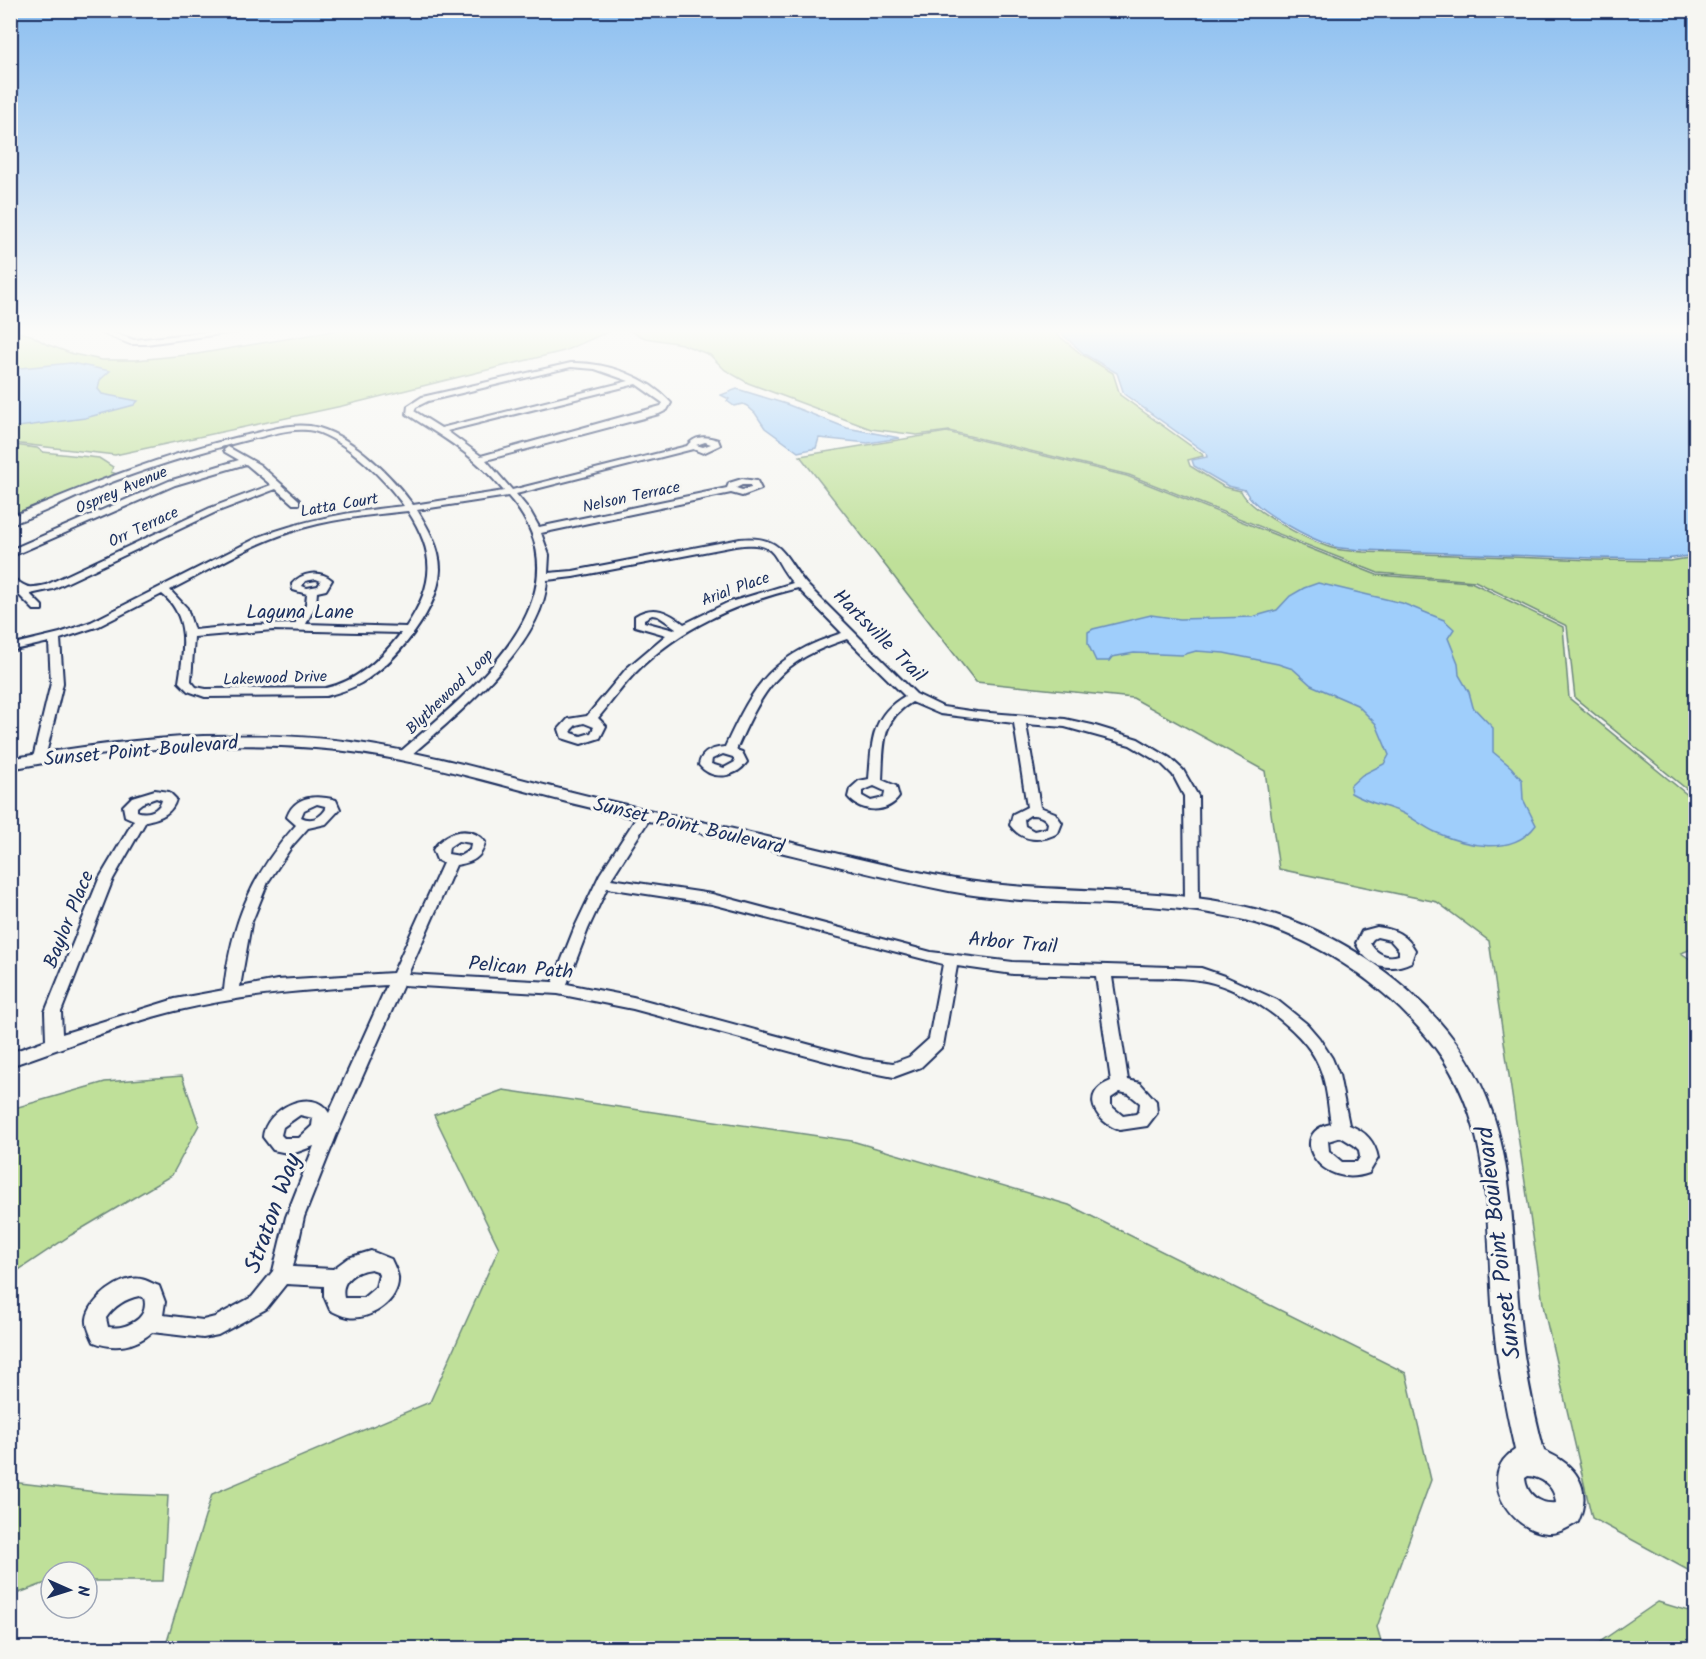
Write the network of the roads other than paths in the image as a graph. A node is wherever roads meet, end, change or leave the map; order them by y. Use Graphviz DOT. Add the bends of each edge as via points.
graph roads {
  1 [pos="412,407"];
  2 [pos="532,407"];
  3 [pos="664,407"];
  4 [pos="441,430"];
  5 [pos="692,447"];
  6 [pos="228,450"];
  7 [pos="479,459"];
  8 [pos="248,461"];
  9 [pos="279,485"];
  10 [pos="731,490"];
  11 [pos="509,493"];
  12 [pos="296,502"];
  13 [pos="411,508"];
  14 [pos="10,521"];
  15 [pos="536,531"];
  16 [pos="10,554"];
  17 [pos="543,577"];
  18 [pos="10,580"];
  19 [pos="800,584"];
  20 [pos="20,589"];
  21 [pos="163,590"];
  22 [pos="312,591"];
  23 [pos="38,608"];
  24 [pos="298,627"];
  25 [pos="409,630"];
  26 [pos="191,634"];
  27 [pos="850,634"];
  28 [pos="54,638"];
  29 [pos="10,648"];
  30 [pos="912,697"];
  31 [pos="1019,719"];
  32 [pos="590,720"];
  33 [pos="729,751"];
  34 [pos="404,755"];
  35 [pos="39,758"];
  36 [pos="10,764"];
  37 [pos="875,782"];
  38 [pos="1034,811"];
  39 [pos="645,815"];
  40 [pos="142,817"];
  41 [pos="304,824"];
  42 [pos="451,861"];
  43 [pos="603,883"];
  44 [pos="1192,903"];
  45 [pos="951,959"];
  46 [pos="1103,971"];
  47 [pos="398,979"];
  48 [pos="558,988"];
  49 [pos="231,995"];
  50 [pos="54,1044"];
  51 [pos="10,1060"];
  52 [pos="1120,1085"];
  53 [pos="1341,1130"];
  54 [pos="282,1275"];
  55 [pos="336,1278"];
  56 [pos="148,1322"];
  57 [pos="1532,1461"];
  1 -- 4 [label="street, Blythewood Loop" via="410,412"];
  2 -- 4 [label="street"];
  3 -- 7 [label="street, Blythewood Loop"];
  4 -- 7 [label="street, Blythewood Loop"];
  5 -- 11 [label="street, Latta Court"];
  6 -- 8 [label="street"];
  7 -- 11 [label="street, Blythewood Loop"];
  8 -- 9 [label="street"];
  8 -- 16 [label="street, Osprey Avenue" via="172,483"];
  9 -- 12 [label="street"];
  9 -- 20 [label="street, Orr Terrace" via="213,510 50,587"];
  10 -- 15 [label="street, Nelson Terrace"];
  11 -- 13 [label="street, Latta Court"];
  11 -- 15 [label="street, Blythewood Loop"];
  13 -- 14 [label="street, Lakewood Drive" via="359,454 317,429 300,428 168,457"];
  13 -- 21 [label="street, Latta Court" via="335,517 290,528"];
  13 -- 25 [label="street, Lakewood Drive" via="433,546 435,576 429,596"];
  15 -- 17 [label="street, Blythewood Loop" via="542,548"];
  17 -- 19 [label="street, Hartsville Trail" via="746,542 765,544 779,551"];
  17 -- 34 [label="street, Blythewood Loop" via="531,616 507,656 483,684"];
  18 -- 20 [label="street"];
  19 -- 27 [label="street, Hartsville Trail"];
  19 -- 32 [label="street, Arial Place" via="750,598 678,631 629,672"];
  20 -- 23 [label="street"];
  21 -- 26 [label="street, Lakewood Drive" via="183,610"];
  21 -- 28 [label="street, Latta Court" via="95,624"];
  22 -- 24 [label="street" via="311,604"];
  24 -- 25 [label="street, Laguna Lane"];
  24 -- 26 [label="street, Laguna Lane"];
  25 -- 26 [label="street, Lakewood Drive" via="358,681 337,690 312,693 215,694 192,689 185,682"];
  27 -- 30 [label="street, Hartsville Trail"];
  27 -- 33 [label="street" via="800,653 771,675 750,703"];
  28 -- 29 [label="street, Latta Court"];
  28 -- 35 [label="street" via="57,683"];
  30 -- 31 [label="street, Hartsville Trail" via="955,713"];
  30 -- 37 [label="street" via="892,707 883,721"];
  31 -- 38 [label="street"];
  31 -- 44 [label="street, Hartsville Trail" via="1065,723 1119,736 1151,751 1178,773 1191,796"];
  34 -- 35 [label="street, Sunset Point Boulevard" via="331,744 250,740 140,746"];
  34 -- 39 [label="street, Sunset Point Boulevard"];
  35 -- 36 [label="street, Sunset Point Boulevard"];
  39 -- 43 [label="street"];
  39 -- 44 [label="street, Sunset Point Boulevard" via="987,891"];
  40 -- 50 [label="street, Baylor Place" via="106,879 53,1012"];
  41 -- 49 [label="street" via="264,873 245,914 234,960"];
  42 -- 47 [label="street, Straton Way"];
  43 -- 45 [label="street, Arbor Trail" via="712,899"];
  43 -- 48 [label="street"];
  44 -- 57 [label="street, Sunset Point Boulevard" via="1273,922 1365,960 1453,1054 1470,1084 1490,1139 1510,1362"];
  45 -- 46 [label="street, Arbor Trail" via="1013,968"];
  45 -- 48 [label="street, Pelican Path" via="937,1042 915,1062 894,1070 633,1003"];
  46 -- 52 [label="street"];
  46 -- 53 [label="street, Arbor Trail" via="1201,974 1252,992 1299,1026 1323,1058"];
  47 -- 48 [label="street, Pelican Path"];
  47 -- 49 [label="street, Pelican Path" via="277,986"];
  47 -- 54 [label="street, Straton Way" via="326,1129 295,1217"];
  49 -- 50 [label="street, Pelican Path" via="174,1005"];
  50 -- 51 [label="street, Pelican Path"];
  54 -- 55 [label="street"];
  54 -- 56 [label="street, Straton Way" via="259,1303 218,1326 203,1329"];
}
